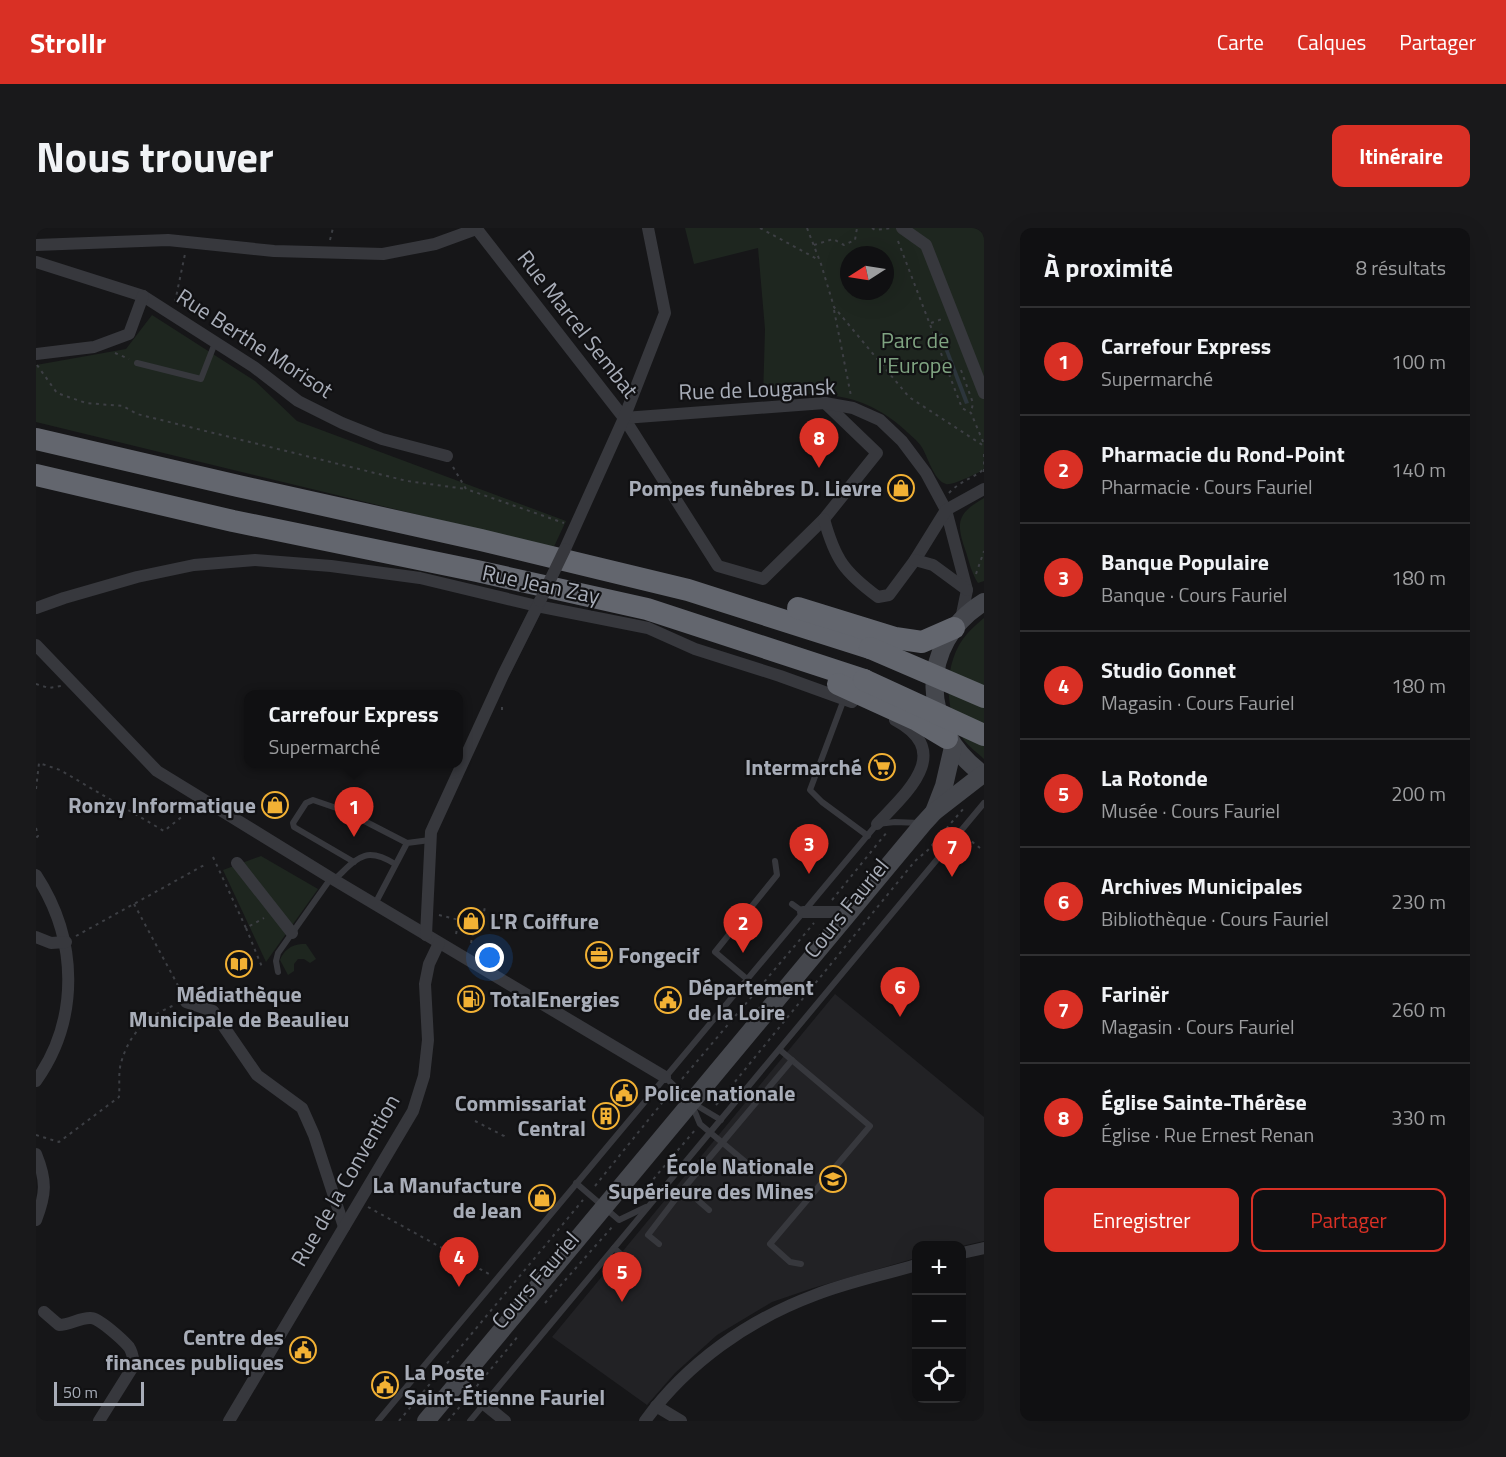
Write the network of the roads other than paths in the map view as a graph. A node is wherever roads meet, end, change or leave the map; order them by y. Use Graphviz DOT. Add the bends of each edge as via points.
graph roads {
  1 [pos="476,228"];
  2 [pos="648,228"];
  3 [pos="899,231"];
  4 [pos="56,243"];
  5 [pos="36,245"];
  6 [pos="36,261"];
  7 [pos="55,269"];
  8 [pos="143,296"];
  9 [pos="216,342"];
  10 [pos="36,354"];
  11 [pos="137,363"];
  12 [pos="984,393"];
  13 [pos="825,403"];
  14 [pos="624,418"];
  15 [pos="36,439"];
  16 [pos="447,456"];
  17 [pos="36,475"];
  18 [pos="984,489"];
  19 [pos="944,506"];
  20 [pos="824,519"];
  21 [pos="915,560"];
  22 [pos="688,590"];
  23 [pos="967,590"];
  24 [pos="984,602"];
  25 [pos="538,604"];
  26 [pos="36,608"];
  27 [pos="647,609"];
  28 [pos="958,624"];
  29 [pos="36,645"];
  30 [pos="984,697"];
  31 [pos="844,698"];
  32 [pos="984,735"];
  33 [pos="950,742"];
  34 [pos="463,761"];
  35 [pos="460,768"];
  36 [pos="984,774"];
  37 [pos="984,803"];
  38 [pos="929,818"];
  39 [pos="877,824"];
  40 [pos="868,836"];
  41 [pos="430,840"];
  42 [pos="407,843"];
  43 [pos="775,861"];
  44 [pos="354,862"];
  45 [pos="237,863"];
  46 [pos="395,864"];
  47 [pos="36,875"];
  48 [pos="332,879"];
  49 [pos="768,885"];
  50 [pos="775,890"];
  51 [pos="792,903"];
  52 [pos="375,904"];
  53 [pos="803,912"];
  54 [pos="850,912"];
  55 [pos="292,933"];
  56 [pos="426,935"];
  57 [pos="36,937"];
  58 [pos="66,942"];
  59 [pos="439,943"];
  60 [pos="278,972"];
  61 [pos="747,980"];
  62 [pos="186,1002"];
  63 [pos="780,1050"];
  64 [pos="792,1060"];
  65 [pos="665,1077"];
  66 [pos="36,1082"];
  67 [pos="691,1102"];
  68 [pos="721,1120"];
  69 [pos="710,1133"];
  70 [pos="724,1143"];
  71 [pos="36,1154"];
  72 [pos="754,1169"];
  73 [pos="576,1183"];
  74 [pos="684,1188"];
  75 [pos="649,1206"];
  76 [pos="603,1207"];
  77 [pos="709,1210"];
  78 [pos="36,1220"];
  79 [pos="344,1227"];
  80 [pos="659,1244"];
  81 [pos="614,1248"];
  82 [pos="984,1248"];
  83 [pos="966,1252"];
  84 [pos="801,1264"];
  85 [pos="912,1266"];
  86 [pos="639,1270"];
  87 [pos="44,1312"];
  88 [pos="484,1404"];
  89 [pos="656,1406"];
  90 [pos="99,1421"];
  91 [pos="229,1421"];
  92 [pos="378,1421"];
  93 [pos="426,1421"];
  94 [pos="470,1421"];
  95 [pos="505,1421"];
  96 [pos="645,1421"];
  97 [pos="681,1421"];
  1 -- 4 [label="street" via="435,244 383,254 274,251 168,240"];
  1 -- 14 [label="street, Rue Marcel Sembat"];
  2 -- 14 [label="street" via="665,313"];
  3 -- 12 [label="street" via="926,245"];
  4 -- 5 [label="street"];
  4 -- 7 [label="street"];
  6 -- 7 [label="street, Rue Berthe Morisot"];
  7 -- 8 [label="street, Rue Berthe Morisot"];
  8 -- 9 [label="street, Rue Berthe Morisot"];
  8 -- 10 [label="street, Rue Berthe Morisot" via="129,334 98,345"];
  9 -- 11 [label="lane" via="201,379"];
  9 -- 16 [label="street, Rue Berthe Morisot" via="298,401 342,423 382,439"];
  13 -- 14 [label="street, Rue de Lougansk"];
  13 -- 19 [label="street, Rue de Lougansk" via="853,408 880,420 926,473"];
  13 -- 20 [label="street" via="877,453"];
  14 -- 20 [label="street, Rue Marcel Sembat" via="718,566 763,579"];
  14 -- 25 [label="street, bridge"];
  15 -- 22 [label="highway"];
  17 -- 27 [label="highway"];
  18 -- 19 [label="street"];
  19 -- 21 [label="street"];
  19 -- 23 [label="street, Rue de Lougansk"];
  20 -- 21 [label="street" via="837,558 878,597 889,595"];
  21 -- 23 [label="street" via="933,565"];
  22 -- 28 [label="highway" via="723,585 895,638 922,642"];
  22 -- 30 [label="highway, bridge" via="870,648"];
  23 -- 28 [label="street, Rue de Lougansk"];
  24 -- 28 [label="main road"];
  25 -- 26 [label="street, Rue Jean Zay" via="399,575 255,560 164,570"];
  25 -- 31 [label="street, Rue Jean Zay" via="648,628 696,650"];
  25 -- 34 [label="street"];
  27 -- 32 [label="highway, bridge" via="864,680"];
  27 -- 33 [label="highway" via="705,638 830,680 917,720"];
  28 -- 33 [label="main road" via="940,654 934,682 935,702"];
  29 -- 48 [label="street" via="157,771"];
  31 -- 39 [label="street, Rue Jean Zay" via="906,726 918,740 925,758 914,782"];
  31 -- 40 [label="lane" via="810,790"];
  33 -- 36 [label="main road"];
  33 -- 38 [label="main road, Cours Fauriel" via="944,786"];
  35 -- 41 [label="street" via="430,832"];
  36 -- 38 [label="main road, Cours Fauriel"];
  37 -- 63 [label="lane, Cours Fauriel"];
  38 -- 39 [label="lane"];
  38 -- 54 [label="main road, Cours Fauriel"];
  39 -- 40 [label="lane, Cours Fauriel"];
  40 -- 53 [label="lane, Cours Fauriel"];
  41 -- 42 [label="lane"];
  41 -- 56 [label="street"];
  42 -- 44 [label="lane" via="345,811 313,800 306,803 294,827"];
  42 -- 46 [label="lane"];
  43 -- 49 [label="lane" via="777,875"];
  44 -- 46 [label="lane" via="362,856 380,855"];
  44 -- 48 [label="lane"];
  45 -- 55 [label="street"];
  46 -- 52 [label="lane"];
  47 -- 58 [label="street"];
  48 -- 52 [label="street"];
  48 -- 55 [label="lane"];
  49 -- 50 [label="lane"];
  49 -- 61 [label="lane" via="715,952"];
  51 -- 53 [label="lane"];
  52 -- 56 [label="street"];
  53 -- 54 [label="street"];
  53 -- 61 [label="lane, Cours Fauriel"];
  54 -- 67 [label="main road, Cours Fauriel"];
  55 -- 60 [label="lane" via="278,953"];
  56 -- 59 [label="street"];
  57 -- 58 [label="street" via="51,943"];
  58 -- 66 [label="street" via="68,1005 55,1048"];
  59 -- 65 [label="street"];
  59 -- 79 [label="street, Rue de la Convention" via="425,984 428,1040 424,1076 412,1111"];
  61 -- 65 [label="lane, Cours Fauriel"];
  62 -- 79 [label="street" via="213,1011 257,1076 303,1108"];
  63 -- 64 [label="lane"];
  63 -- 68 [label="lane, Cours Fauriel"];
  64 -- 70 [label="lane"];
  64 -- 84 [label="lane" via="870,1126 770,1244 790,1262"];
  65 -- 67 [label="lane"];
  65 -- 73 [label="lane, Cours Fauriel"];
  67 -- 68 [label="lane"];
  67 -- 69 [label="lane" via="700,1124"];
  67 -- 76 [label="main road, Cours Fauriel"];
  68 -- 69 [label="lane, Cours Fauriel"];
  69 -- 70 [label="lane"];
  69 -- 75 [label="lane, Cours Fauriel"];
  70 -- 72 [label="lane"];
  70 -- 74 [label="lane"];
  71 -- 78 [label="street" via="45,1186"];
  73 -- 76 [label="lane"];
  73 -- 92 [label="lane, Cours Fauriel"];
  74 -- 77 [label="lane"];
  74 -- 80 [label="lane" via="648,1235"];
  75 -- 76 [label="lane" via="619,1220"];
  75 -- 81 [label="lane, Cours Fauriel"];
  76 -- 93 [label="main road, Cours Fauriel"];
  79 -- 91 [label="street, Rue de la Convention"];
  81 -- 86 [label="lane"];
  81 -- 88 [label="lane, Cours Fauriel"];
  82 -- 83 [label="street"];
  85 -- 89 [label="street" via="777,1310 718,1346"];
  87 -- 90 [label="street" via="59,1325 88,1317 96,1319 133,1355 134,1365"];
  88 -- 94 [label="lane, Cours Fauriel"];
  88 -- 95 [label="street"];
  89 -- 96 [label="street"];
  89 -- 97 [label="street"];
}
